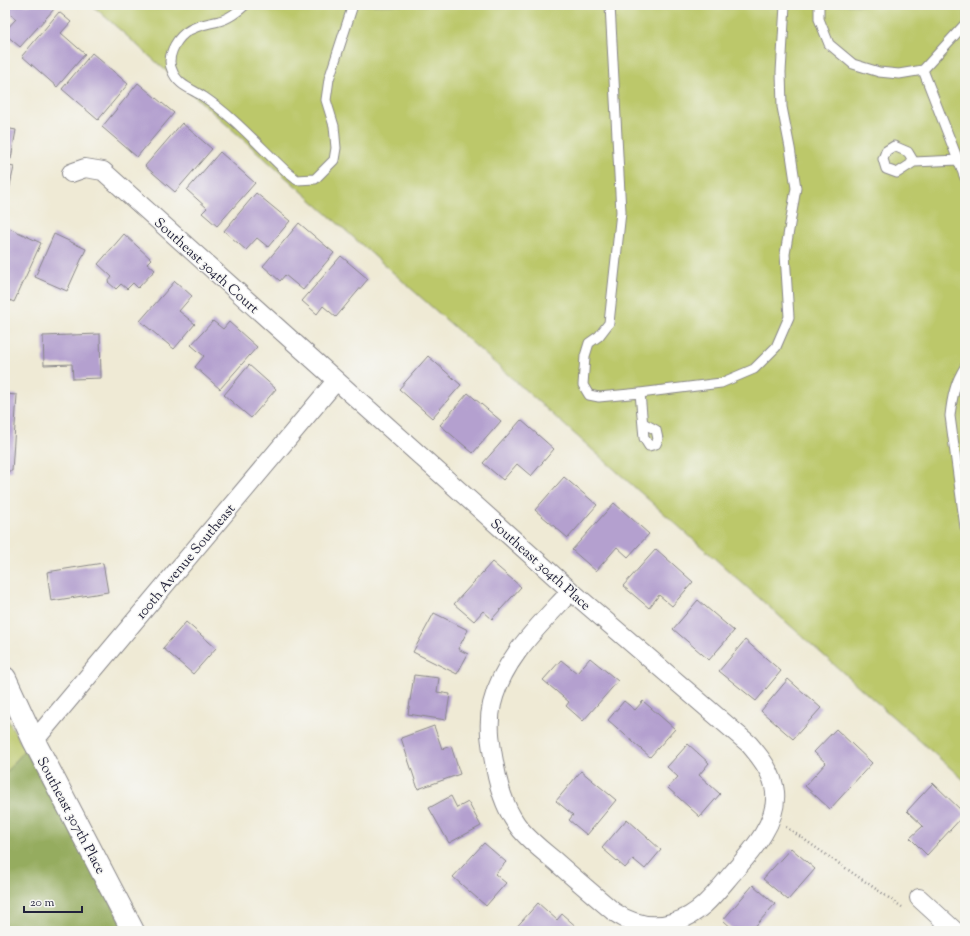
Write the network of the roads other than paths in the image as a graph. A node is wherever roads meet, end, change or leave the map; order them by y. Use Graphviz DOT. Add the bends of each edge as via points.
graph roads {
  1 [pos="245,5"];
  2 [pos="353,5"];
  3 [pos="610,5"];
  4 [pos="784,5"];
  5 [pos="819,5"];
  6 [pos="965,24"];
  7 [pos="923,70"];
  8 [pos="958,160"];
  9 [pos="914,162"];
  10 [pos="72,174"];
  11 [pos="965,178"];
  12 [pos="965,367"];
  13 [pos="336,381"];
  14 [pos="640,393"];
  15 [pos="643,423"];
  16 [pos="965,527"];
  17 [pos="571,591"];
  18 [pos="5,678"];
  19 [pos="34,741"];
  20 [pos="919,898"];
  21 [pos="133,931"];
  22 [pos="955,931"];
  1 -- 2 [label="lane" via="221,21 200,25 186,32 176,43 170,58 171,70 181,84 204,97 228,116 297,180 315,179 334,160 334,126 326,100 329,79"];
  3 -- 14 [label="lane" via="621,212 608,323 599,336 590,343 585,356 583,386 588,395 599,397"];
  4 -- 14 [label="lane" via="782,107 796,188 785,254 789,317 776,347 754,369 721,382"];
  5 -- 7 [label="lane" via="819,19 829,44 853,64 880,72 899,74"];
  6 -- 7 [label="lane"];
  7 -- 8 [label="lane"];
  8 -- 9 [label="lane"];
  8 -- 11 [label="lane"];
  10 -- 13 [label="street, Southeast 304th Court" via="85,168 103,171"];
  12 -- 16 [label="lane" via="952,398 950,416"];
  13 -- 17 [label="street, Southeast 304th Place"];
  13 -- 19 [label="street, 100th Avenue Southeast"];
  14 -- 15 [label="lane"];
  17 -- 17 [label="street, Southeast 304th Place" via="749,744 765,764 774,785 775,801 771,816 765,831 745,859 698,910 674,922 638,924 622,917 528,838 514,820 503,797 490,740 492,704 500,679 531,635"];
  18 -- 19 [label="street, Southeast 307th Place"];
  19 -- 21 [label="street, Southeast 307th Place"];
  20 -- 22 [label="street"];
}
